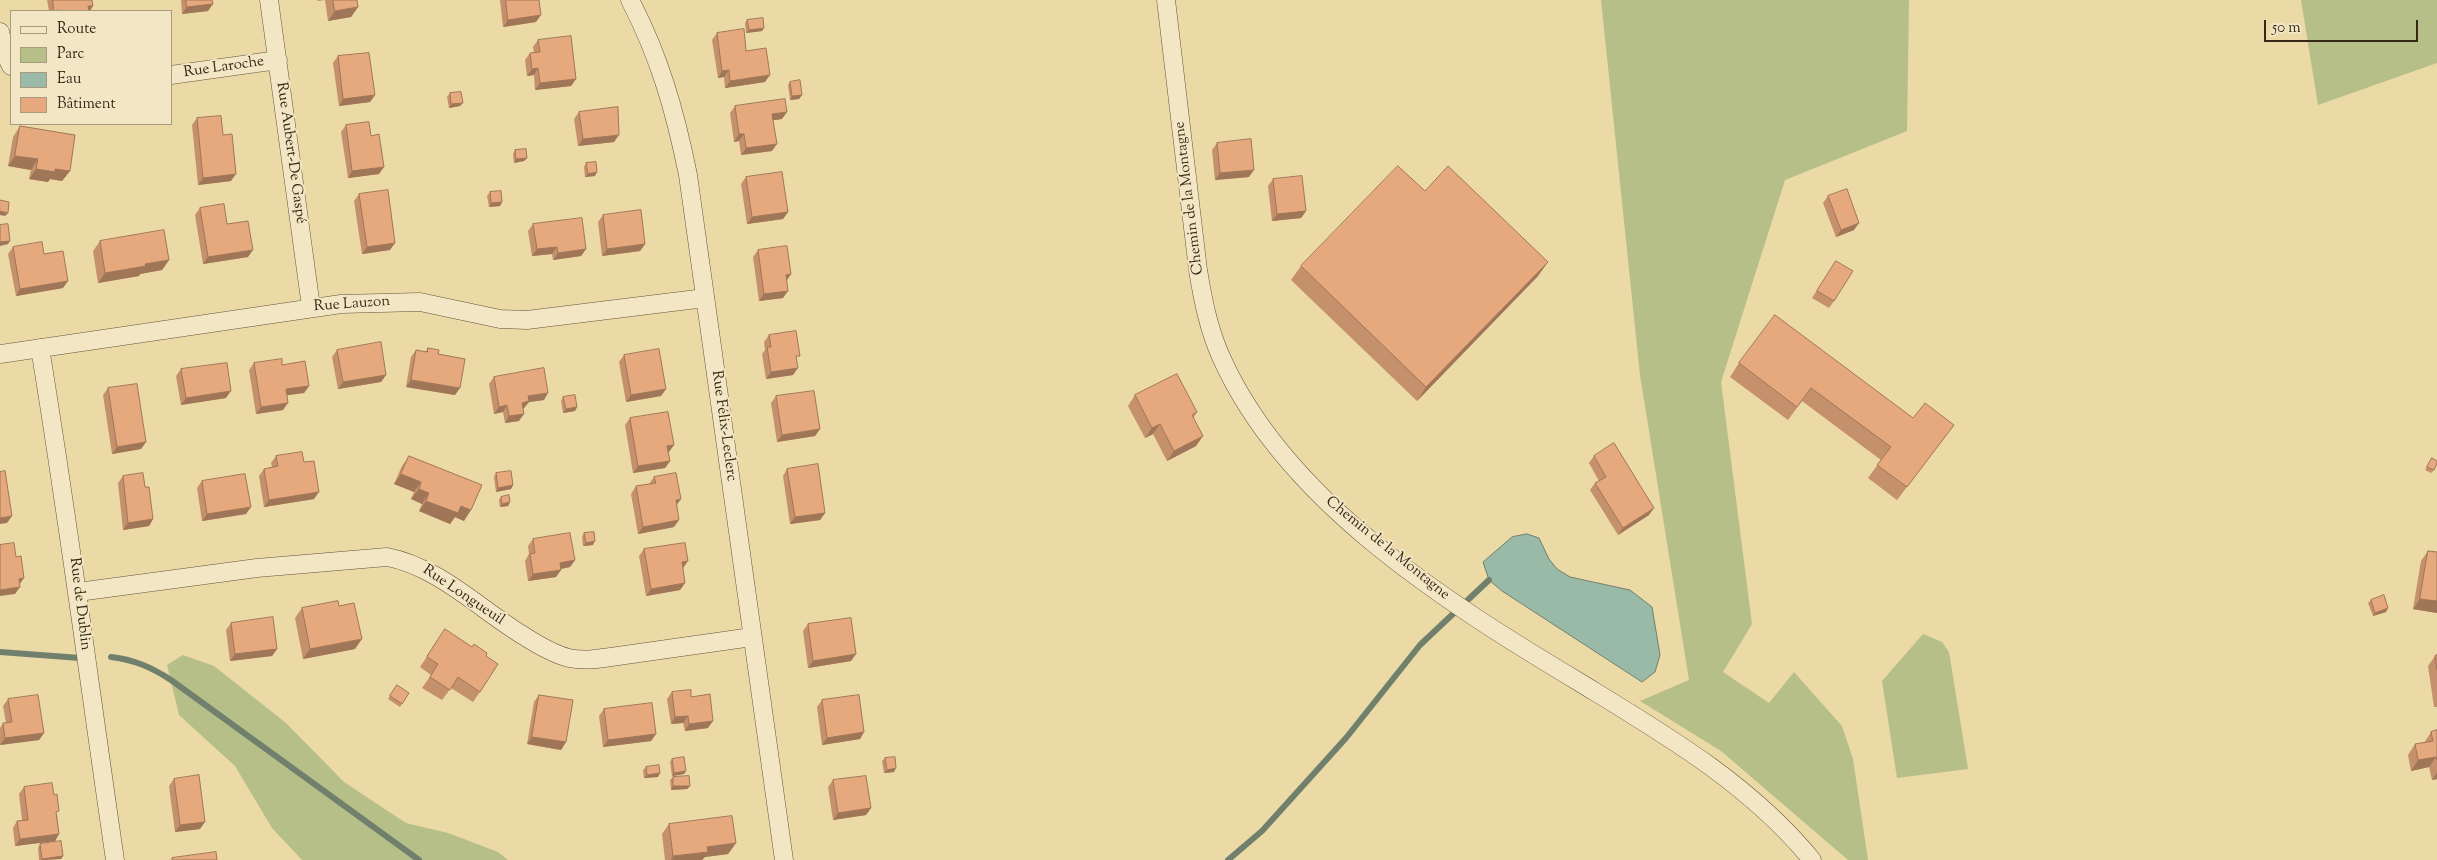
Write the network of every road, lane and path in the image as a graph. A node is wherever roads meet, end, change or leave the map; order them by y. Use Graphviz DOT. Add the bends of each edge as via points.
graph roads {
  1 [pos="269,0"];
  2 [pos="630,0"];
  3 [pos="1166,0"];
  4 [pos="0,32"];
  5 [pos="278,60"];
  6 [pos="10,64"];
  7 [pos="172,75"];
  8 [pos="705,298"];
  9 [pos="311,307"];
  10 [pos="40,348"];
  11 [pos="0,354"];
  12 [pos="78,592"];
  13 [pos="752,637"];
  14 [pos="115,860"];
  15 [pos="784,860"];
  16 [pos="1812,860"];
  1 -- 5 [label="street, Rue Aubert-De Gaspé"];
  2 -- 8 [label="street, Rue Félix-Leclerc" via="657,55 680,135"];
  3 -- 16 [label="street, Chemin de la Montagne" via="1198,270 1211,329 1234,384 1263,429 1295,467 1365,534 1443,596 1726,776 1770,814"];
  4 -- 6 [label="street"];
  5 -- 7 [label="street, Rue Laroche"];
  5 -- 9 [label="street, Rue Aubert-De Gaspé"];
  8 -- 9 [label="street, Rue Lauzon" via="527,320 500,319 409,302"];
  8 -- 13 [label="street, Rue Félix-Leclerc"];
  9 -- 10 [label="street, Rue Lauzon"];
  10 -- 11 [label="street, Rue Lauzon"];
  10 -- 12 [label="street, Rue de Dublin"];
  12 -- 13 [label="street, Rue Longueuil" via="257,568 387,557 424,569 509,627 549,651 569,658 604,658"];
  12 -- 14 [label="street, Rue de Dublin"];
  13 -- 15 [label="street, Rue Félix-Leclerc"];
}
